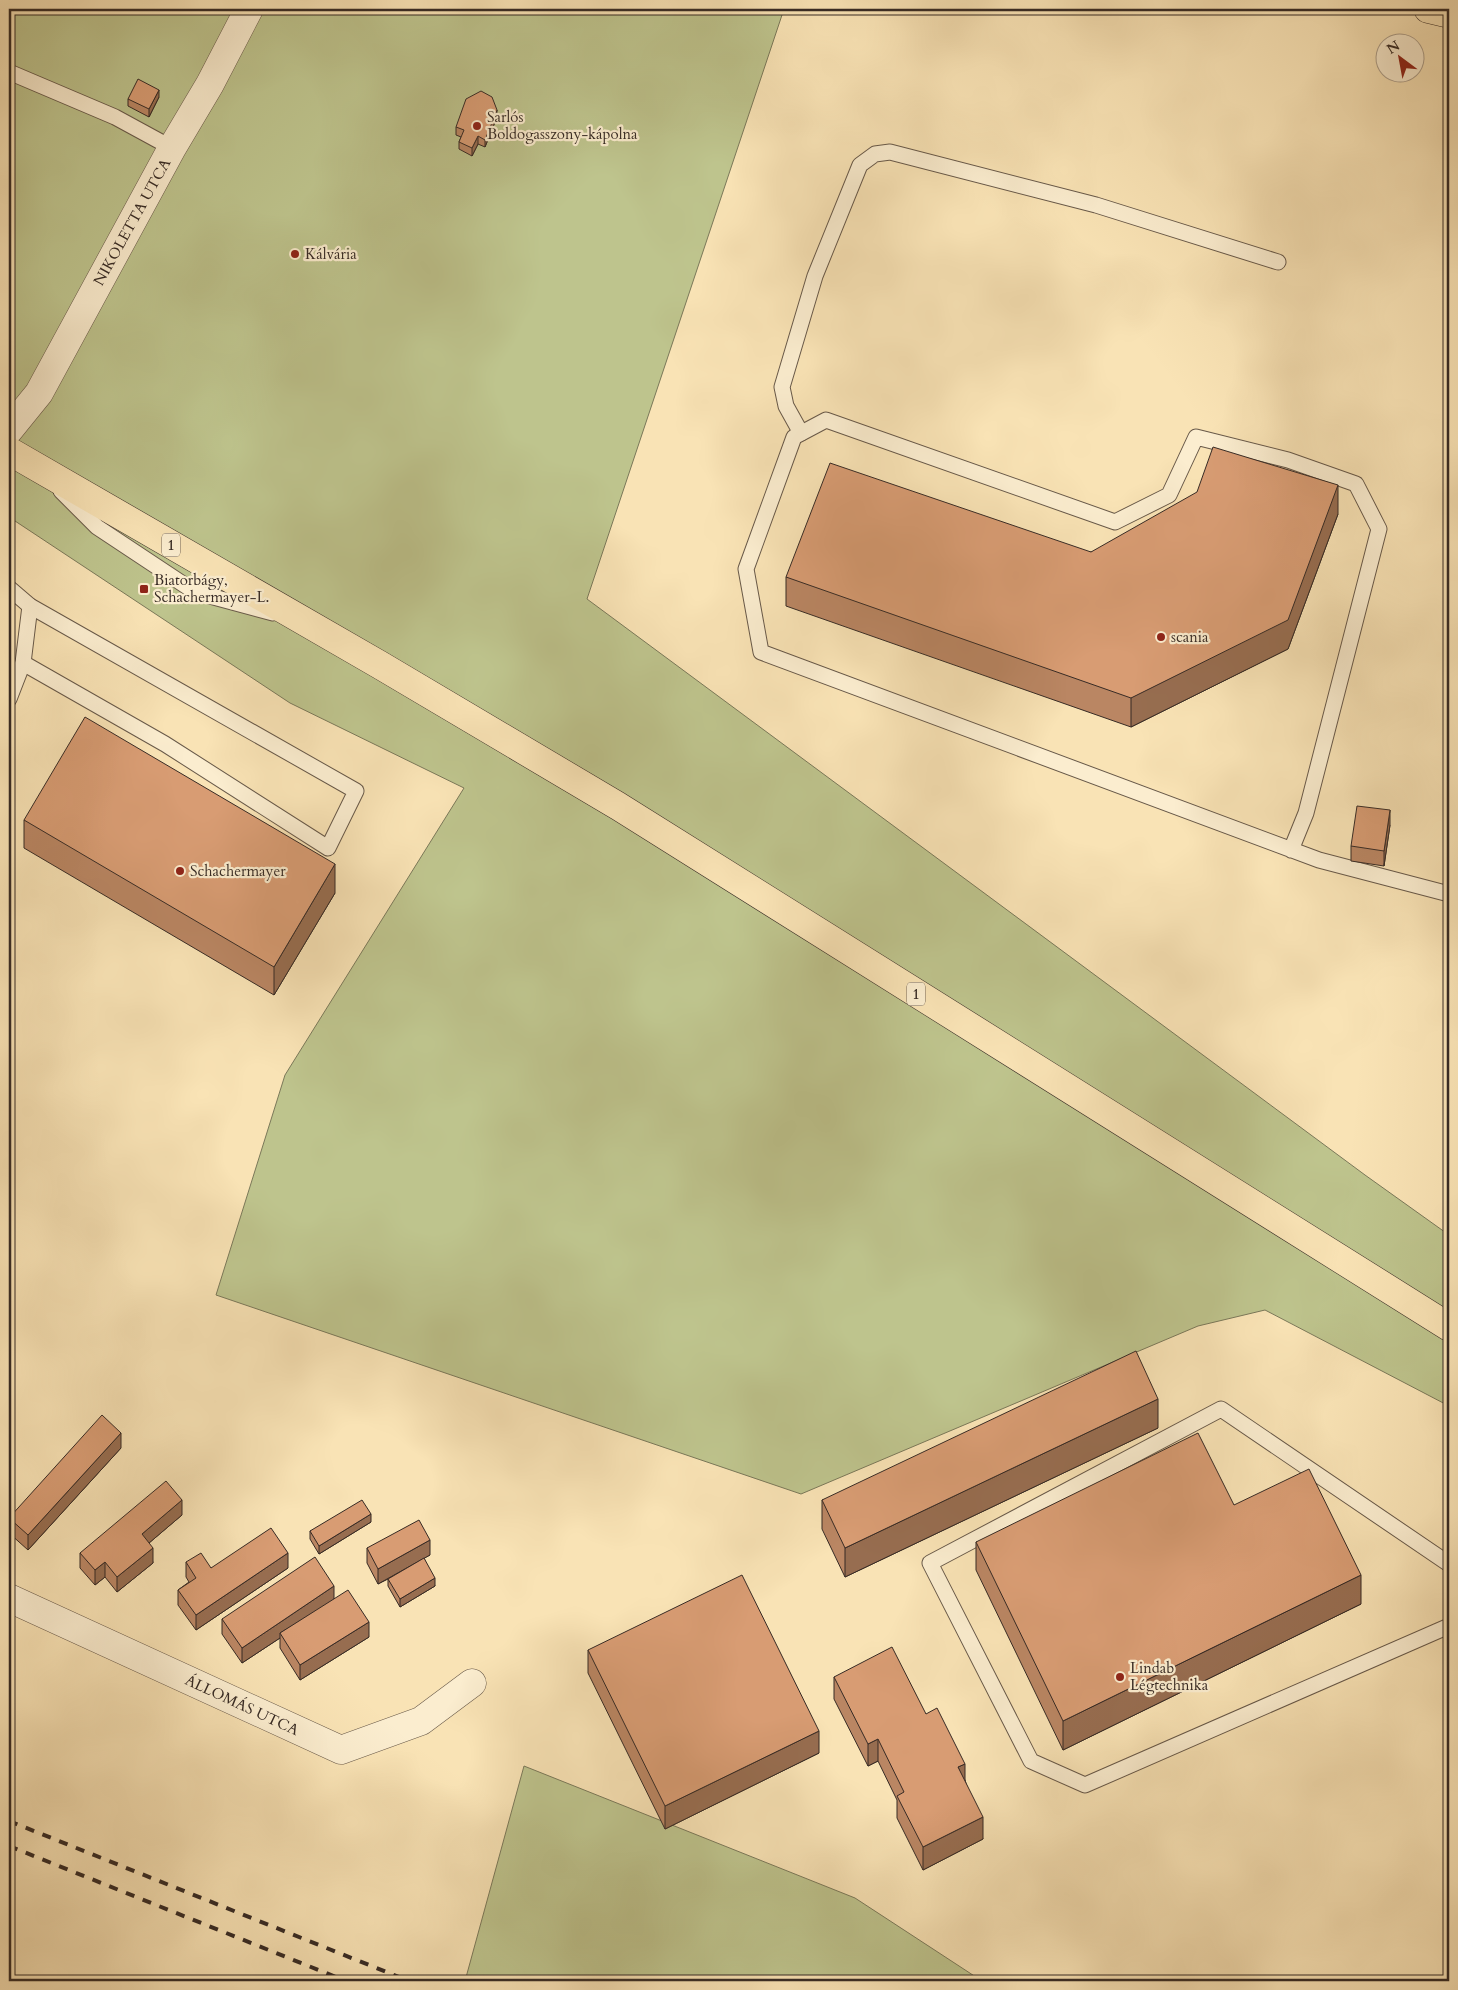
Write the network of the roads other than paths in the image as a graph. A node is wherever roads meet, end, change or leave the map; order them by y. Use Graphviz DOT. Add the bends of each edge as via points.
graph roads {
  1 [pos="249,9"];
  2 [pos="1428,9"];
  3 [pos="1449,14"];
  4 [pos="9,72"];
  5 [pos="172,148"];
  6 [pos="1278,262"];
  7 [pos="9,430"];
  8 [pos="801,433"];
  9 [pos="9,452"];
  10 [pos="9,588"];
  11 [pos="30,606"];
  12 [pos="23,663"];
  13 [pos="9,699"];
  14 [pos="1291,850"];
  15 [pos="1449,894"];
  16 [pos="1449,1327"];
  17 [pos="1449,1564"];
  18 [pos="9,1598"];
  19 [pos="1449,1626"];
  20 [pos="472,1683"];
  1 -- 5 [label="street, NIKOLETTA UTCA"];
  2 -- 3 [label="main road"];
  4 -- 5 [label="lane" via="115,117"];
  5 -- 7 [label="street, NIKOLETTA UTCA" via="39,393"];
  6 -- 8 [label="lane" via="1096,205 890,152 874,154 860,165 815,276 782,386 786,406"];
  8 -- 14 [label="lane" via="794,437 746,569 761,652"];
  8 -- 14 [label="lane" via="826,420 1115,522 1169,496 1196,437 1288,460 1356,484 1379,529 1306,813"];
  9 -- 16 [label="main road, 1" via="618,806"];
  10 -- 11 [label="lane"];
  11 -- 12 [label="lane"];
  11 -- 12 [label="lane" via="356,791 328,848 165,744"];
  12 -- 13 [label="lane"];
  14 -- 15 [label="lane"];
  17 -- 19 [label="lane" via="1220,1409 930,1563 1030,1761 1085,1785"];
  18 -- 20 [label="street, ÁLLOMÁS UTCA" via="341,1750 421,1721"];
}
